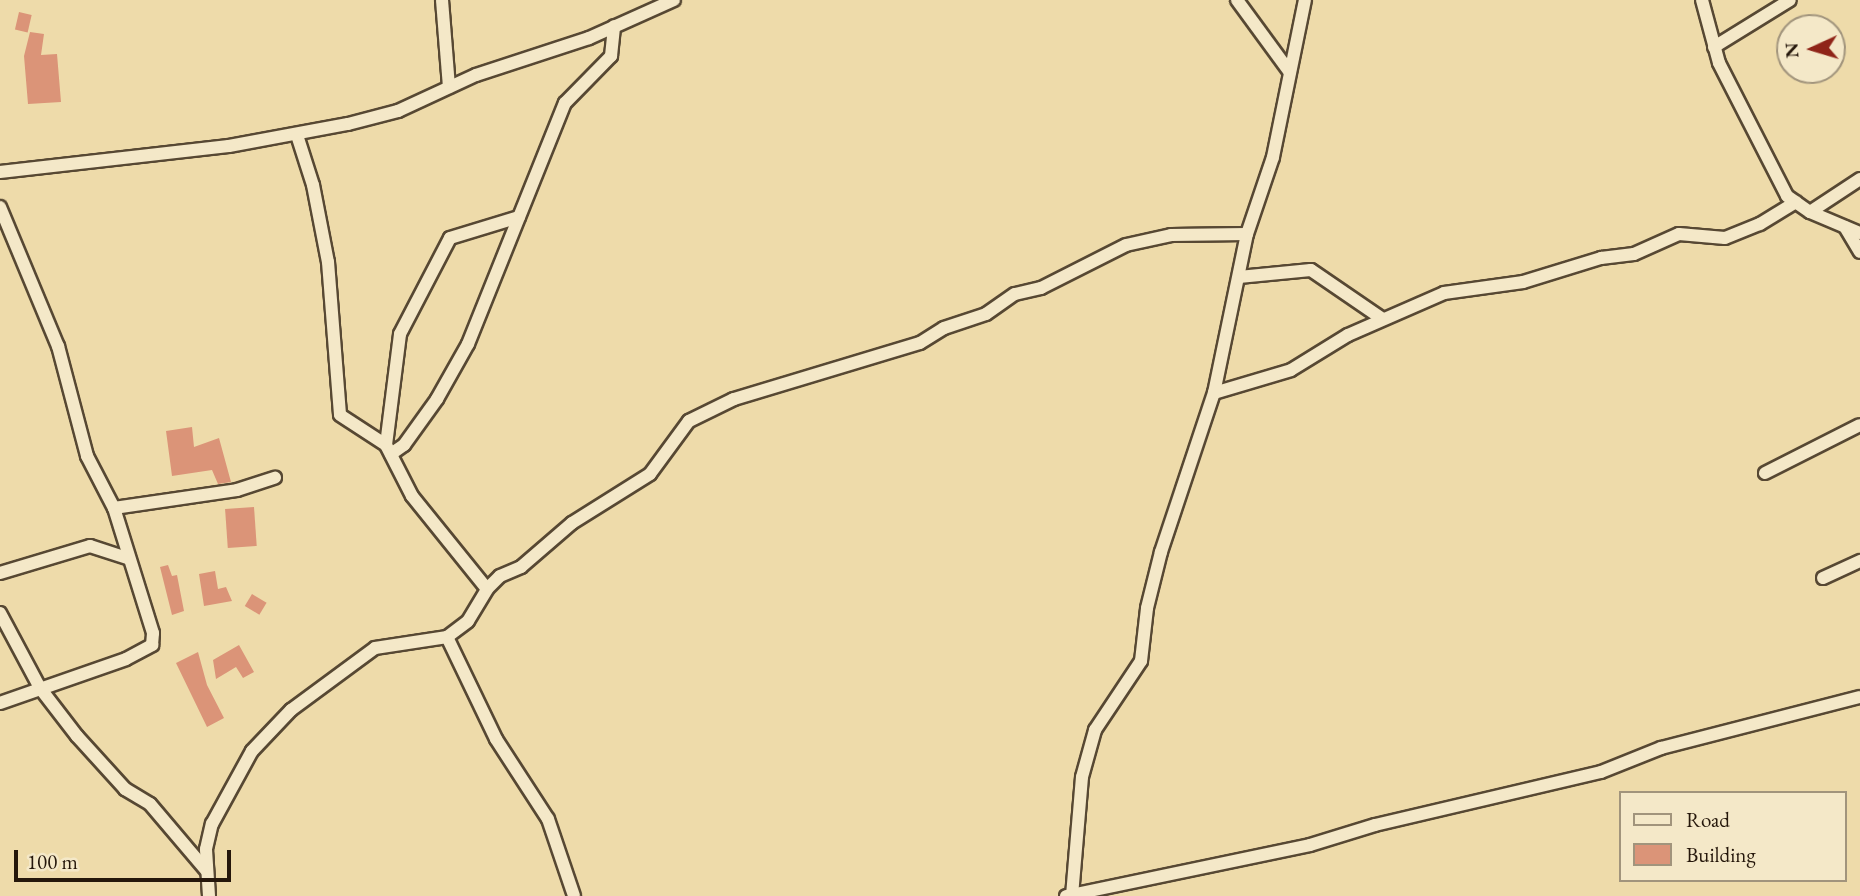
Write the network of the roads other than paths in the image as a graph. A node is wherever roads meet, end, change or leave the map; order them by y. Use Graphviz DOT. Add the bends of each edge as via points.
graph roads {
  1 [pos="442,0"];
  2 [pos="674,0"];
  3 [pos="1237,0"];
  4 [pos="1305,0"];
  5 [pos="1702,0"];
  6 [pos="1790,0"];
  7 [pos="661,3"];
  8 [pos="614,26"];
  9 [pos="1714,47"];
  10 [pos="1289,71"];
  11 [pos="449,87"];
  12 [pos="297,135"];
  13 [pos="0,172"];
  14 [pos="1860,179"];
  15 [pos="1796,202"];
  16 [pos="0,207"];
  17 [pos="1810,212"];
  18 [pos="519,217"];
  19 [pos="1845,227"];
  20 [pos="1860,233"];
  21 [pos="1247,234"];
  22 [pos="1860,252"];
  23 [pos="1239,277"];
  24 [pos="1381,318"];
  25 [pos="1214,393"];
  26 [pos="1860,425"];
  27 [pos="389,449"];
  28 [pos="1765,473"];
  29 [pos="275,478"];
  30 [pos="114,509"];
  31 [pos="128,558"];
  32 [pos="1860,561"];
  33 [pos="0,573"];
  34 [pos="1823,578"];
  35 [pos="486,589"];
  36 [pos="0,613"];
  37 [pos="447,637"];
  38 [pos="40,688"];
  39 [pos="1860,697"];
  40 [pos="0,703"];
  41 [pos="206,870"];
  42 [pos="1070,895"];
  43 [pos="209,896"];
  44 [pos="574,896"];
  1 -- 11 [label="street"];
  2 -- 7 [label="street"];
  3 -- 10 [label="street"];
  4 -- 10 [label="street"];
  5 -- 9 [label="street"];
  6 -- 9 [label="street"];
  7 -- 8 [label="street"];
  8 -- 11 [label="street"];
  8 -- 18 [label="street" via="611,56 565,103"];
  9 -- 15 [label="street" via="1759,147 1787,195"];
  10 -- 21 [label="street" via="1273,157"];
  11 -- 12 [label="street" via="398,111"];
  12 -- 13 [label="street"];
  12 -- 27 [label="street" via="313,185 328,262 338,409 343,420"];
  14 -- 17 [label="street"];
  15 -- 17 [label="street"];
  15 -- 24 [label="street" via="1725,238 1679,234 1634,254 1601,258 1523,282 1444,293"];
  16 -- 30 [label="street" via="58,346 87,456"];
  17 -- 19 [label="street"];
  18 -- 27 [label="street" via="468,344 438,400 404,445"];
  18 -- 27 [label="street" via="450,238 400,334"];
  19 -- 20 [label="street"];
  19 -- 22 [label="street"];
  21 -- 23 [label="street"];
  21 -- 35 [label="street" via="1171,235 1126,245 920,343 734,399 689,421 650,474 572,523"];
  23 -- 24 [label="street" via="1311,270"];
  23 -- 25 [label="street"];
  24 -- 25 [label="street" via="1291,370"];
  25 -- 42 [label="street" via="1161,552 1147,608 1141,661 1095,730 1082,777"];
  26 -- 28 [label="street"];
  27 -- 35 [label="street" via="412,496"];
  29 -- 30 [label="street" via="237,490"];
  30 -- 31 [label="street"];
  31 -- 33 [label="street" via="90,546"];
  31 -- 38 [label="street" via="153,633 152,645 126,659"];
  32 -- 34 [label="street"];
  35 -- 37 [label="street" via="468,621"];
  36 -- 38 [label="street"];
  37 -- 41 [label="street" via="375,648 291,710 252,751 229,788 212,824"];
  37 -- 44 [label="street" via="496,738 548,819"];
  38 -- 40 [label="street"];
  38 -- 41 [label="street" via="117,780 150,804"];
  39 -- 42 [label="street" via="1661,748 1601,772 1374,825 1310,845"];
  41 -- 43 [label="street"];
}
